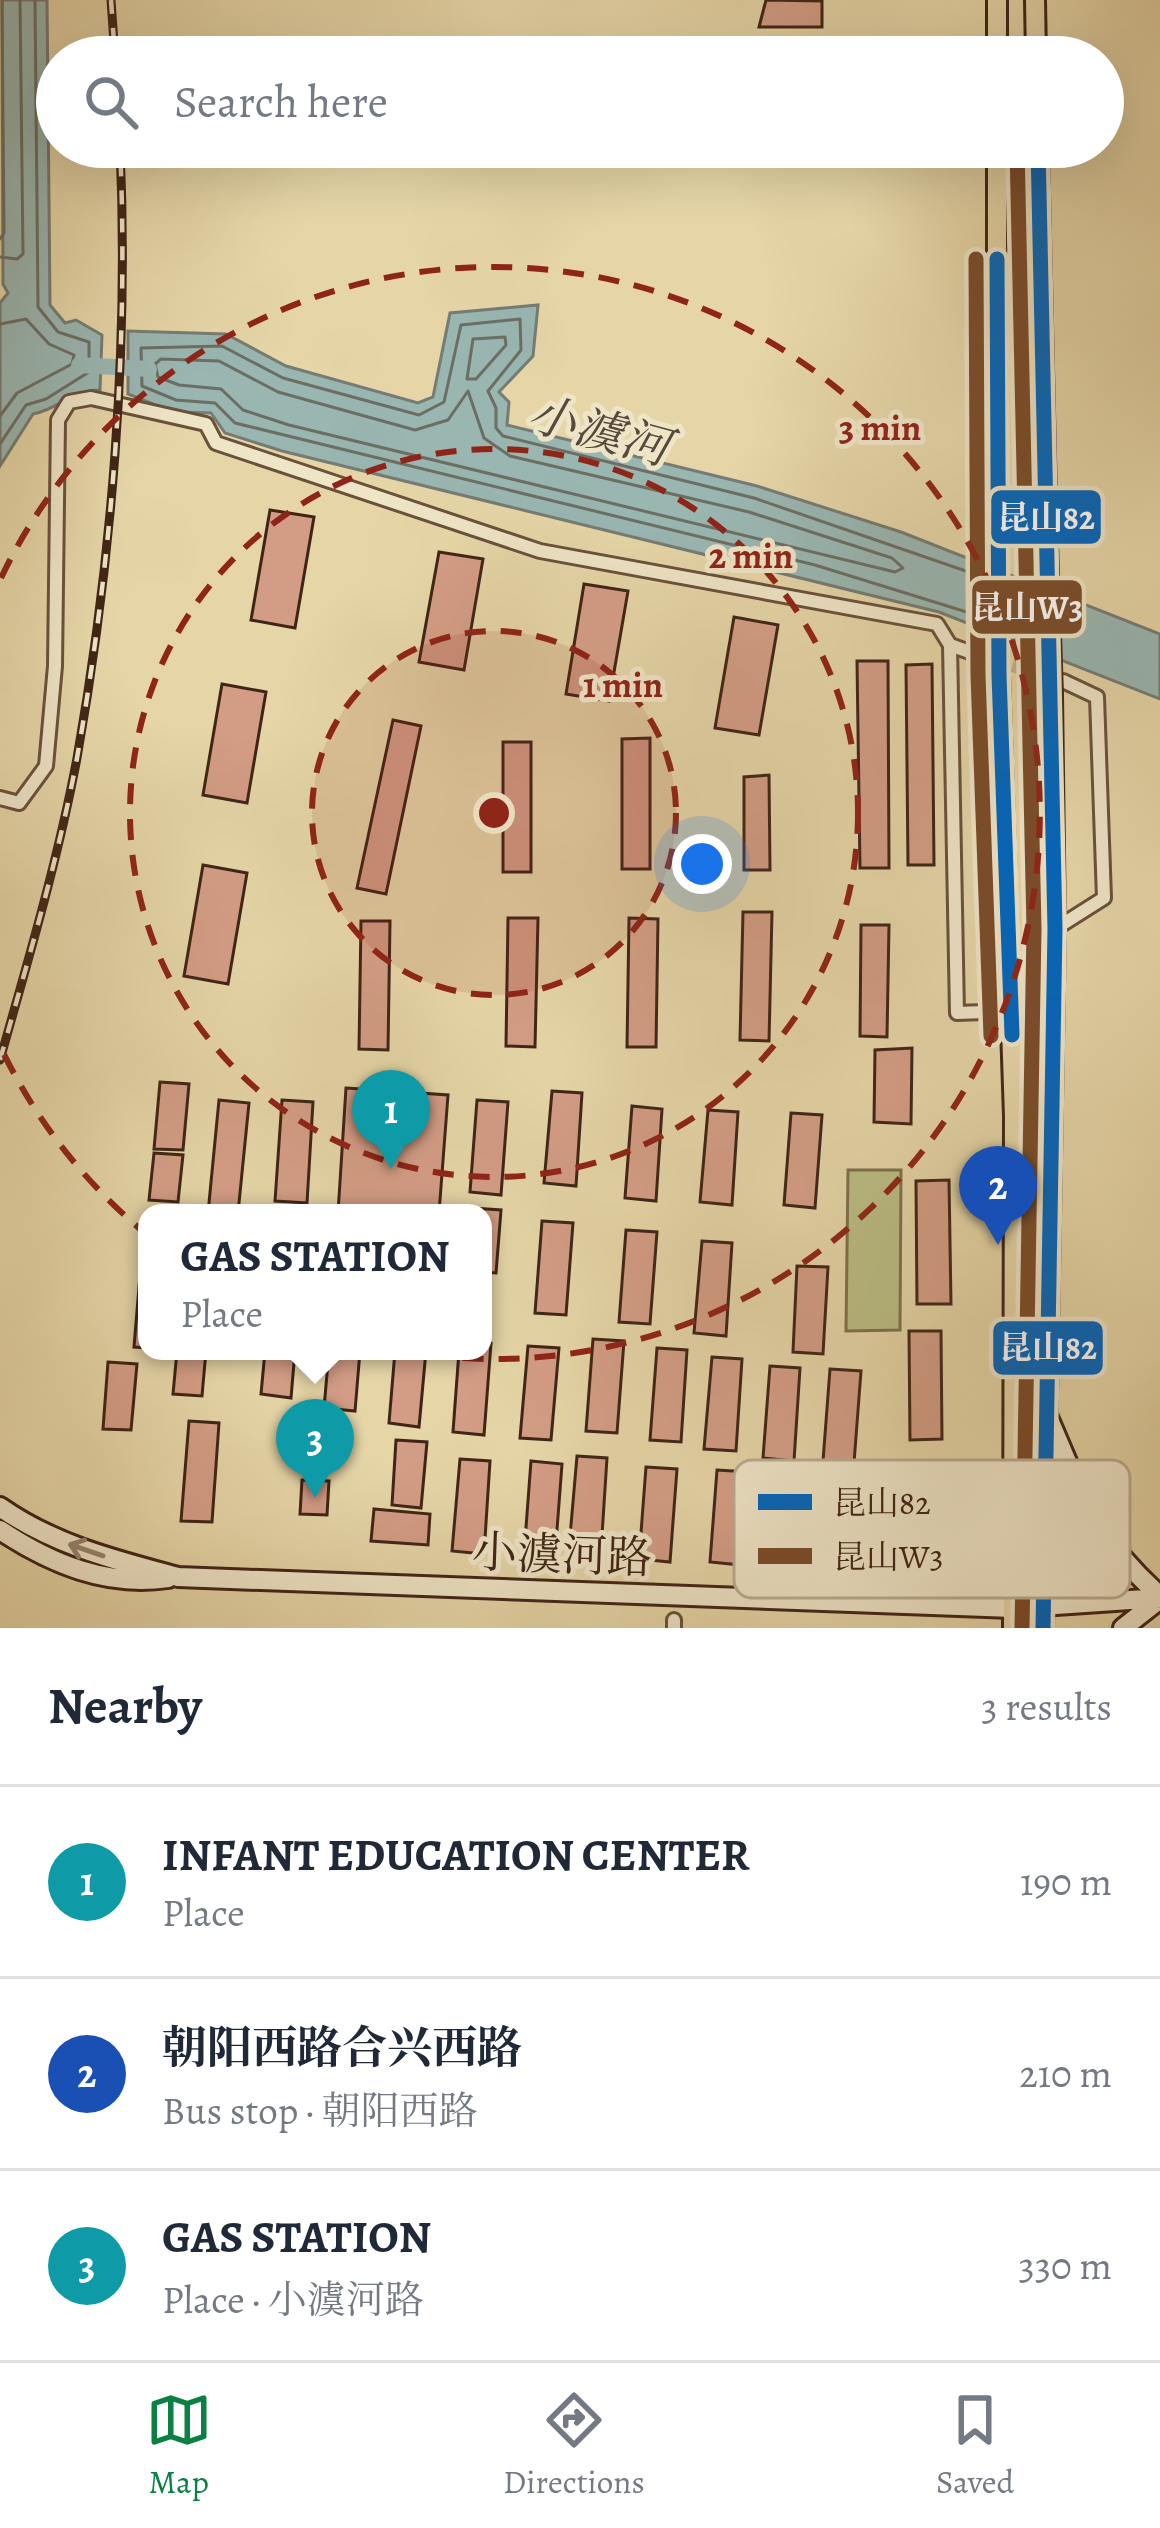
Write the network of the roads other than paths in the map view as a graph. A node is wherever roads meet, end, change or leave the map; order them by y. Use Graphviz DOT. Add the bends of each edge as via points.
graph roads {
  1 [pos="998,0"];
  2 [pos="1035,0"];
  3 [pos="998,36"];
  4 [pos="1036,36"];
  5 [pos="997,168"];
  6 [pos="1038,168"];
  7 [pos="950,645"];
  8 [pos="994,667"];
  9 [pos="1057,688"];
  10 [pos="0,798"];
  11 [pos="1055,929"];
  12 [pos="1012,1011"];
  13 [pos="1046,1415"];
  14 [pos="1013,1460"];
  15 [pos="1045,1460"];
  16 [pos="1064,1460"];
  17 [pos="0,1507"];
  18 [pos="0,1530"];
  19 [pos="1130,1563"];
  20 [pos="178,1577"];
  21 [pos="1160,1597"];
  22 [pos="1043,1598"];
  23 [pos="1043,1606"];
  24 [pos="1013,1618"];
  25 [pos="1043,1628"];
  26 [pos="1123,1628"];
  1 -- 3 [label="main road"];
  2 -- 4 [label="main road"];
  5 -- 8 [label="main road, bridge"];
  6 -- 9 [label="main road, bridge"];
  7 -- 8 [label="street"];
  7 -- 10 [label="street" via="937,624 540,551 216,443 206,424 91,398 69,402 58,420 46,766 19,802"];
  7 -- 12 [label="street" via="957,1013"];
  8 -- 12 [label="main road"];
  9 -- 11 [label="main road"];
  9 -- 11 [label="street" via="1097,697 1104,898"];
  11 -- 13 [label="main road"];
  12 -- 14 [label="main road"];
  13 -- 15 [label="main road"];
  13 -- 16 [label="main road"];
  20 -- 17 [label="main road, 小澞河路, one-way" via="88,1552"];
  18 -- 20 [label="main road, 小澞河路" via="79,1571 133,1583"];
  19 -- 21 [label="main road"];
  20 -- 24 [label="main road, 小澞河路" via="944,1606"];
  21 -- 23 [label="main road, 小澞河路"];
  21 -- 26 [label="main road"];
  22 -- 23 [label="main road"];
  23 -- 24 [label="main road, 小澞河路"];
  23 -- 25 [label="main road"];
}
